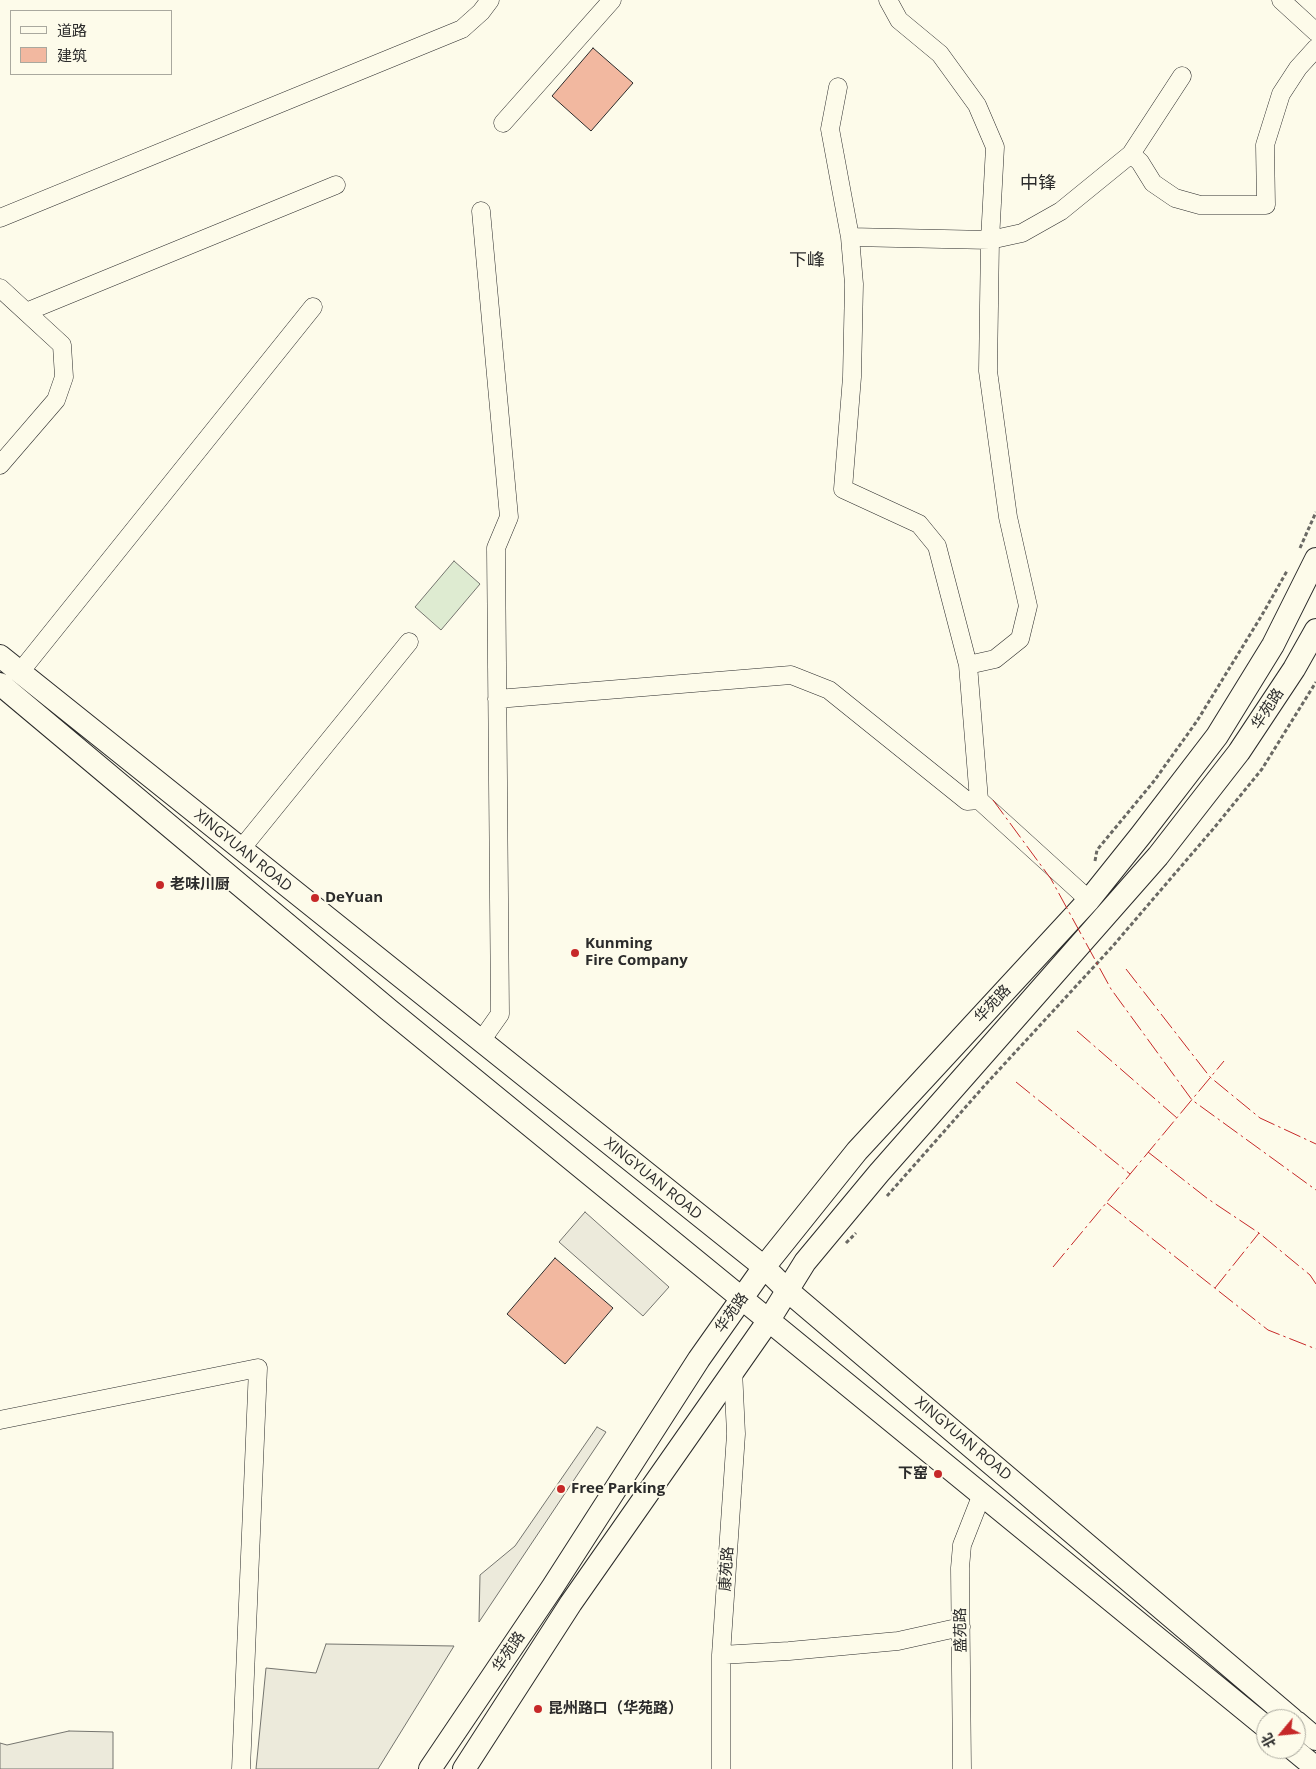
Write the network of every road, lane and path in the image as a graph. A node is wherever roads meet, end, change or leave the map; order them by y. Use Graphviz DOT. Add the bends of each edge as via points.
graph roads {
  1 [pos="490,0"];
  2 [pos="612,0"];
  3 [pos="888,0"];
  4 [pos="1281,0"];
  5 [pos="1316,32"];
  6 [pos="1316,48"];
  7 [pos="1182,76"];
  8 [pos="838,87"];
  9 [pos="503,123"];
  10 [pos="1131,154"];
  11 [pos="336,185"];
  12 [pos="481,211"];
  13 [pos="0,218"];
  14 [pos="850,237"];
  15 [pos="990,240"];
  16 [pos="0,288"];
  17 [pos="313,307"];
  18 [pos="26,312"];
  19 [pos="0,465"];
  20 [pos="1316,512"];
  21 [pos="1307,554"];
  22 [pos="1290,566"];
  23 [pos="1316,630"];
  24 [pos="409,642"];
  25 [pos="1316,650"];
  26 [pos="0,656"];
  27 [pos="968,666"];
  28 [pos="1294,669"];
  29 [pos="20,672"];
  30 [pos="1316,682"];
  31 [pos="0,684"];
  32 [pos="497,699"];
  33 [pos="979,800"];
  34 [pos="241,849"];
  35 [pos="1094,867"];
  36 [pos="1089,900"];
  37 [pos="482,1041"];
  38 [pos="883,1200"];
  39 [pos="860,1228"];
  40 [pos="840,1246"];
  41 [pos="764,1267"];
  42 [pos="788,1291"];
  43 [pos="742,1299"];
  44 [pos="769,1320"];
  45 [pos="733,1370"];
  46 [pos="0,1420"];
  47 [pos="982,1494"];
  48 [pos="961,1627"];
  49 [pos="721,1655"];
  50 [pos="1280,1709"];
  51 [pos="1256,1719"];
  52 [pos="1306,1730"];
  53 [pos="1316,1739"];
  54 [pos="1305,1759"];
  55 [pos="1316,1768"];
  56 [pos="241,1769"];
  57 [pos="430,1769"];
  58 [pos="464,1769"];
  59 [pos="721,1769"];
  60 [pos="962,1769"];
  1 -- 13 [label="street" via="462,29"];
  2 -- 9 [label="street"];
  3 -- 15 [label="street" via="899,20 940,54 977,105 995,147"];
  4 -- 5 [label="street"];
  6 -- 10 [label="street" via="1281,94 1265,145 1266,205 1200,205 1175,198 1153,183"];
  7 -- 10 [label="street"];
  8 -- 14 [label="street" via="830,129"];
  10 -- 15 [label="street" via="1061,212 1022,233"];
  11 -- 18 [label="street"];
  12 -- 32 [label="street" via="509,517 496,548"];
  14 -- 15 [label="street"];
  14 -- 27 [label="street" via="854,284 852,376 843,489 920,524 937,546"];
  15 -- 27 [label="street" via="988,371 1008,518 1028,606 1020,639 995,659"];
  16 -- 18 [label="street"];
  17 -- 29 [label="street"];
  18 -- 19 [label="street" via="62,345 64,377 56,400"];
  20 -- 21 [label="path"];
  21 -- 36 [label="main road, 华苑路" via="1273,645 1217,736"];
  22 -- 35 [label="path" via="1197,721 1154,781 1097,850"];
  23 -- 28 [label="main road, 华苑路"];
  24 -- 34 [label="street"];
  25 -- 28 [label="main road"];
  26 -- 29 [label="main road, XINGYUAN ROAD"];
  27 -- 33 [label="street"];
  28 -- 42 [label="main road, 华苑路" via="1239,752 1158,856 879,1173 805,1262"];
  29 -- 34 [label="main road, XINGYUAN ROAD"];
  30 -- 38 [label="path, 华苑路" via="1262,769 1214,828 1112,947"];
  31 -- 43 [label="main road, XINGYUAN ROAD" via="388,1010"];
  32 -- 33 [label="street" via="791,675 829,690 967,801"];
  32 -- 37 [label="street" via="500,1014"];
  33 -- 36 [label="street"];
  34 -- 37 [label="main road, XINGYUAN ROAD"];
  36 -- 41 [label="main road, 华苑路" via="857,1151"];
  37 -- 41 [label="main road, XINGYUAN ROAD"];
  39 -- 40 [label="path" via="849,1242"];
  41 -- 42 [label="main road, XINGYUAN ROAD"];
  41 -- 43 [label="main road, 华苑路"];
  42 -- 44 [label="main road, 华苑路"];
  42 -- 50 [label="main road, XINGYUAN ROAD"];
  43 -- 44 [label="main road, XINGYUAN ROAD"];
  43 -- 57 [label="main road, 华苑路" via="699,1358 552,1588"];
  44 -- 45 [label="main road, 华苑路"];
  44 -- 47 [label="main road, XINGYUAN ROAD"];
  45 -- 49 [label="street, 康苑路" via="736,1434"];
  45 -- 58 [label="main road, 华苑路" via="571,1603"];
  46 -- 56 [label="street" via="258,1368"];
  47 -- 48 [label="street, 盛苑路" via="962,1545"];
  47 -- 51 [label="main road, XINGYUAN ROAD"];
  48 -- 49 [label="street" via="898,1641"];
  48 -- 60 [label="street, 盛苑路"];
  49 -- 59 [label="street, 康苑路"];
  52 -- 53 [label="main road"];
  54 -- 55 [label="main road"];
}
